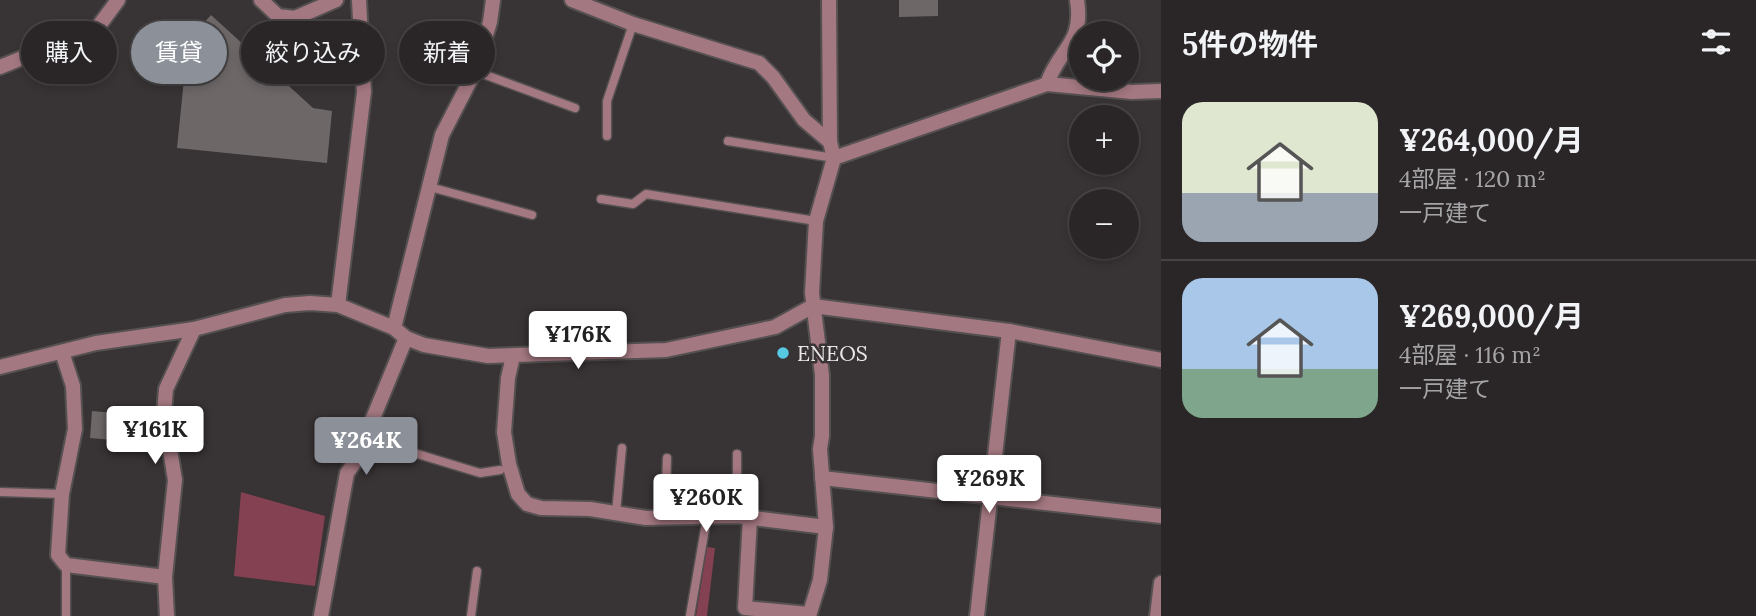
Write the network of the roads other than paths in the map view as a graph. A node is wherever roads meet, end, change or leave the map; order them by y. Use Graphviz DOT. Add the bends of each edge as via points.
graph roads {
  1 [pos="118,0"];
  2 [pos="261,0"];
  3 [pos="336,0"];
  4 [pos="359,0"];
  5 [pos="494,0"];
  6 [pos="572,0"];
  7 [pos="829,0"];
  8 [pos="1077,0"];
  9 [pos="490,21"];
  10 [pos="634,24"];
  11 [pos="0,51"];
  12 [pos="4,66"];
  13 [pos="495,78"];
  14 [pos="468,84"];
  15 [pos="1047,85"];
  16 [pos="1161,91"];
  17 [pos="575,108"];
  18 [pos="607,136"];
  19 [pos="728,141"];
  20 [pos="830,142"];
  21 [pos="834,158"];
  22 [pos="430,187"];
  23 [pos="601,200"];
  24 [pos="532,215"];
  25 [pos="816,221"];
  26 [pos="338,305"];
  27 [pos="813,306"];
  28 [pos="394,328"];
  29 [pos="194,329"];
  30 [pos="1009,331"];
  31 [pos="406,338"];
  32 [pos="62,352"];
  33 [pos="513,356"];
  34 [pos="1161,360"];
  35 [pos="0,368"];
  36 [pos="365,438"];
  37 [pos="622,449"];
  38 [pos="737,454"];
  39 [pos="667,458"];
  40 [pos="500,470"];
  41 [pos="822,478"];
  42 [pos="0,492"];
  43 [pos="62,494"];
  44 [pos="990,498"];
  45 [pos="616,513"];
  46 [pos="1161,516"];
  47 [pos="706,517"];
  48 [pos="743,517"];
  49 [pos="665,518"];
  50 [pos="826,527"];
  51 [pos="66,565"];
  52 [pos="477,571"];
  53 [pos="165,577"];
  54 [pos="1161,583"];
  55 [pos="809,615"];
  56 [pos="66,616"];
  57 [pos="167,616"];
  58 [pos="321,616"];
  59 [pos="471,616"];
  60 [pos="690,616"];
  61 [pos="977,616"];
  62 [pos="1157,616"];
  1 -- 12 [label="street" via="98,27"];
  2 -- 3 [label="street" via="278,16 295,18"];
  4 -- 26 [label="street" via="364,92"];
  5 -- 9 [label="street"];
  6 -- 10 [label="street"];
  7 -- 20 [label="street"];
  8 -- 15 [label="street" via="1077,34"];
  10 -- 18 [label="lane" via="607,101"];
  10 -- 20 [label="street" via="759,63 804,120"];
  11 -- 12 [label="street"];
  13 -- 17 [label="lane"];
  14 -- 22 [label="street" via="442,135"];
  15 -- 16 [label="street"];
  15 -- 21 [label="street"];
  19 -- 21 [label="lane"];
  20 -- 21 [label="street"];
  21 -- 25 [label="street"];
  22 -- 24 [label="lane"];
  22 -- 28 [label="street"];
  23 -- 25 [label="lane" via="632,204 646,194"];
  25 -- 27 [label="street"];
  26 -- 28 [label="street"];
  26 -- 29 [label="street" via="285,305"];
  27 -- 30 [label="street"];
  27 -- 33 [label="street" via="775,327 666,350"];
  27 -- 41 [label="street" via="822,375"];
  28 -- 31 [label="street"];
  29 -- 32 [label="street"];
  29 -- 53 [label="street" via="164,399 175,480"];
  30 -- 34 [label="street"];
  30 -- 44 [label="street"];
  31 -- 33 [label="street" via="488,356"];
  31 -- 36 [label="street"];
  32 -- 35 [label="street"];
  32 -- 43 [label="street" via="73,386 75,429"];
  33 -- 45 [label="street" via="504,432 519,494 527,504 541,508"];
  36 -- 40 [label="lane" via="480,473"];
  36 -- 58 [label="street" via="347,473"];
  37 -- 45 [label="lane"];
  38 -- 48 [label="lane"];
  39 -- 49 [label="lane"];
  41 -- 44 [label="street"];
  41 -- 50 [label="street"];
  42 -- 43 [label="lane"];
  43 -- 51 [label="street" via="58,555"];
  44 -- 46 [label="street"];
  44 -- 61 [label="street"];
  45 -- 49 [label="street"];
  47 -- 48 [label="street"];
  47 -- 49 [label="street"];
  47 -- 60 [label="lane"];
  48 -- 50 [label="street"];
  48 -- 55 [label="street" via="745,608"];
  50 -- 55 [label="street" via="820,580"];
  51 -- 53 [label="street"];
  51 -- 56 [label="lane"];
  52 -- 59 [label="lane"];
  53 -- 57 [label="street"];
  54 -- 62 [label="street"];
}
